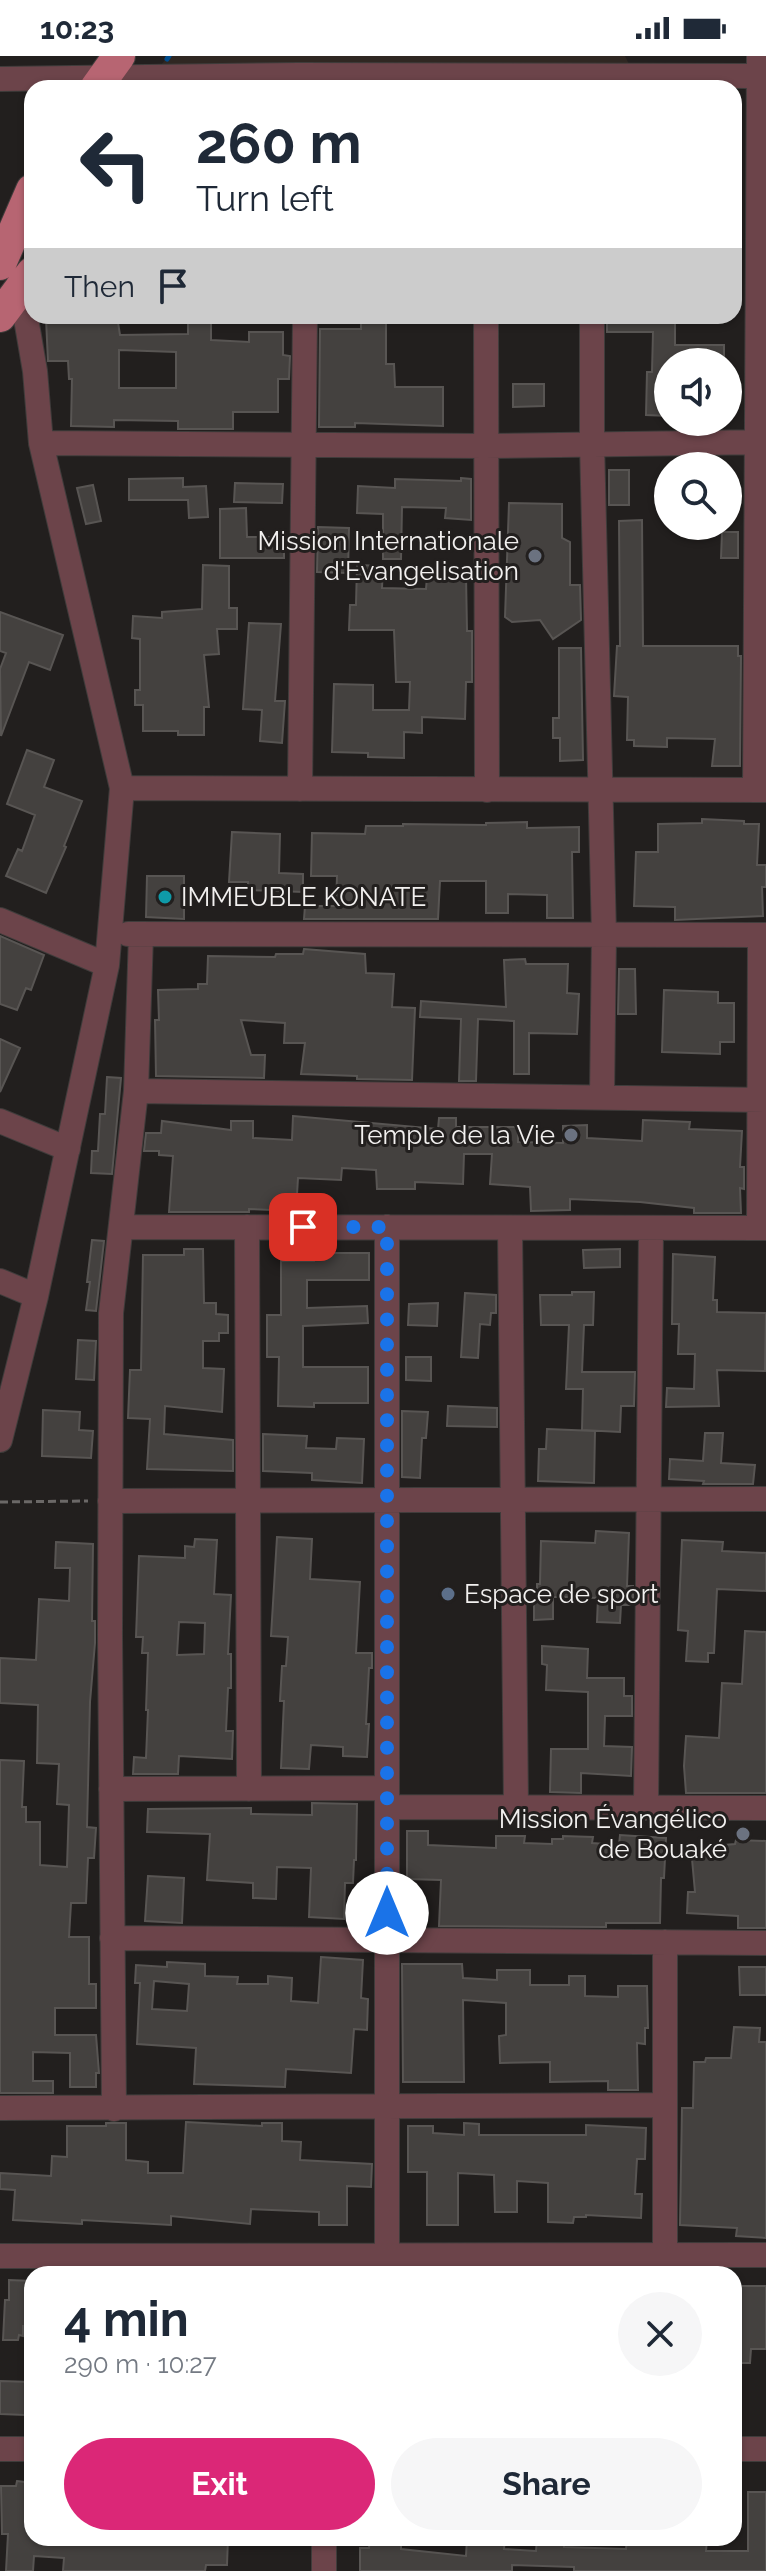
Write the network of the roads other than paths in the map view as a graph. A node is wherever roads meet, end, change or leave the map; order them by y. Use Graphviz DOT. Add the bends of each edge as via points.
graph roads {
  1 [pos="633,67"];
  2 [pos="762,70"];
  3 [pos="106,74"];
  4 [pos="0,79"];
  5 [pos="250,80"];
  6 [pos="598,80"];
  7 [pos="24,208"];
  8 [pos="4,253"];
  9 [pos="24,277"];
  10 [pos="24,285"];
  11 [pos="0,316"];
  12 [pos="31,324"];
  13 [pos="305,324"];
  14 [pos="486,324"];
  15 [pos="592,324"];
  16 [pos="762,442"];
  17 [pos="41,443"];
  18 [pos="592,443"];
  19 [pos="302,445"];
  20 [pos="485,446"];
  21 [pos="122,788"];
  22 [pos="300,789"];
  23 [pos="487,790"];
  24 [pos="602,790"];
  25 [pos="761,790"];
  26 [pos="0,920"];
  27 [pos="112,933"];
  28 [pos="141,934"];
  29 [pos="604,935"];
  30 [pos="763,935"];
  31 [pos="107,965"];
  32 [pos="136,1091"];
  33 [pos="602,1097"];
  34 [pos="762,1100"];
  35 [pos="0,1121"];
  36 [pos="68,1149"];
  37 [pos="123,1227"];
  38 [pos="247,1227"];
  39 [pos="387,1227"];
  40 [pos="510,1228"];
  41 [pos="651,1228"];
  42 [pos="763,1228"];
  43 [pos="0,1281"];
  44 [pos="36,1296"];
  45 [pos="0,1440"];
  46 [pos="649,1499"];
  47 [pos="766,1499"];
  48 [pos="247,1500"];
  49 [pos="387,1500"];
  50 [pos="513,1500"];
  51 [pos="110,1501"];
  52 [pos="111,1789"];
  53 [pos="249,1789"];
  54 [pos="387,1798"];
  55 [pos="516,1807"];
  56 [pos="646,1808"];
  57 [pos="766,1808"];
  58 [pos="112,1938"];
  59 [pos="387,1940"];
  60 [pos="665,1942"];
  61 [pos="766,1943"];
  62 [pos="665,2105"];
  63 [pos="386,2107"];
  64 [pos="0,2108"];
  65 [pos="114,2109"];
  66 [pos="766,2255"];
  67 [pos="0,2256"];
  68 [pos="387,2256"];
  69 [pos="665,2256"];
  70 [pos="335,2265"];
  71 [pos="0,2449"];
  72 [pos="24,2449"];
  73 [pos="742,2449"];
  74 [pos="766,2449"];
  75 [pos="324,2546"];
  76 [pos="324,2571"];
  1 -- 2 [label="street"];
  1 -- 6 [label="street"];
  2 -- 16 [label="street"];
  3 -- 4 [label="street"];
  3 -- 5 [label="street"];
  7 -- 8 [label="main road"];
  8 -- 9 [label="street"];
  10 -- 11 [label="main road"];
  12 -- 17 [label="street"];
  13 -- 19 [label="street"];
  14 -- 20 [label="street"];
  15 -- 18 [label="street"];
  16 -- 18 [label="street"];
  16 -- 25 [label="street"];
  17 -- 19 [label="street"];
  17 -- 21 [label="street"];
  18 -- 20 [label="street"];
  18 -- 24 [label="street"];
  19 -- 20 [label="street"];
  19 -- 22 [label="street"];
  20 -- 23 [label="street"];
  21 -- 22 [label="street"];
  21 -- 27 [label="street"];
  22 -- 23 [label="street"];
  23 -- 24 [label="street"];
  24 -- 25 [label="street"];
  24 -- 29 [label="street"];
  26 -- 31 [label="street"];
  27 -- 28 [label="street"];
  27 -- 31 [label="street"];
  28 -- 29 [label="street"];
  28 -- 32 [label="street"];
  29 -- 30 [label="street"];
  29 -- 33 [label="street"];
  30 -- 34 [label="street"];
  31 -- 36 [label="street"];
  32 -- 33 [label="street"];
  32 -- 37 [label="street"];
  33 -- 34 [label="street"];
  34 -- 42 [label="street"];
  35 -- 36 [label="street"];
  36 -- 44 [label="street"];
  37 -- 38 [label="street"];
  37 -- 51 [label="street" via="111,1313"];
  38 -- 39 [label="street"];
  38 -- 48 [label="street"];
  39 -- 40 [label="street"];
  39 -- 49 [label="street"];
  40 -- 41 [label="street"];
  40 -- 50 [label="street"];
  41 -- 42 [label="street"];
  41 -- 46 [label="street"];
  43 -- 44 [label="street"];
  44 -- 45 [label="street"];
  46 -- 47 [label="street"];
  46 -- 50 [label="street"];
  46 -- 56 [label="street"];
  48 -- 49 [label="street"];
  48 -- 51 [label="street"];
  48 -- 53 [label="street"];
  49 -- 50 [label="street"];
  49 -- 54 [label="street"];
  50 -- 55 [label="street"];
  51 -- 52 [label="street"];
  52 -- 53 [label="street"];
  52 -- 58 [label="street"];
  53 -- 54 [label="street"];
  54 -- 55 [label="street"];
  54 -- 59 [label="street"];
  55 -- 56 [label="street"];
  56 -- 57 [label="street"];
  58 -- 59 [label="street"];
  58 -- 65 [label="street"];
  59 -- 60 [label="street"];
  59 -- 63 [label="street"];
  60 -- 61 [label="street"];
  60 -- 62 [label="street"];
  62 -- 63 [label="street"];
  62 -- 69 [label="street"];
  63 -- 65 [label="street"];
  63 -- 68 [label="street"];
  64 -- 65 [label="street"];
  66 -- 69 [label="street"];
  67 -- 70 [label="street"];
  68 -- 69 [label="street"];
  68 -- 70 [label="street"];
  71 -- 72 [label="street"];
  73 -- 74 [label="street"];
  75 -- 76 [label="street"];
}
